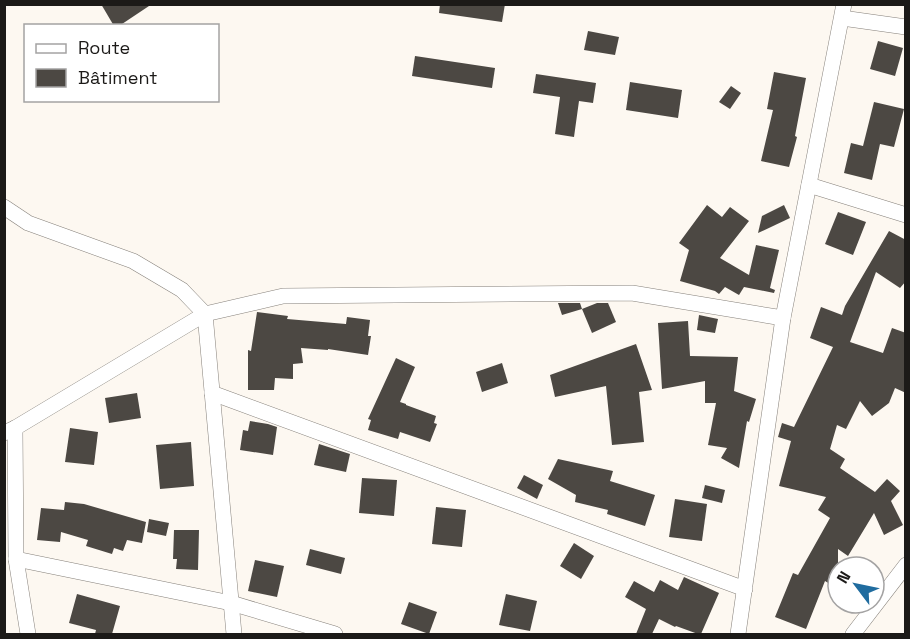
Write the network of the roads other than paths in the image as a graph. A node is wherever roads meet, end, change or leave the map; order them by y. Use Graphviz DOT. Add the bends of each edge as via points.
graph roads {
  1 [pos="843,11"];
  2 [pos="906,27"];
  3 [pos="809,185"];
  4 [pos="4,207"];
  5 [pos="906,215"];
  6 [pos="205,314"];
  7 [pos="783,318"];
  8 [pos="212,393"];
  9 [pos="10,430"];
  10 [pos="16,559"];
  11 [pos="906,565"];
  12 [pos="745,589"];
  13 [pos="231,603"];
  14 [pos="28,634"];
  15 [pos="234,634"];
  16 [pos="334,634"];
  17 [pos="738,634"];
  18 [pos="853,634"];
  1 -- 2 [label="street"];
  1 -- 3 [label="street"];
  3 -- 5 [label="street"];
  3 -- 7 [label="street"];
  4 -- 6 [label="street" via="28,223 133,261 182,290"];
  6 -- 7 [label="street" via="283,296 632,293"];
  6 -- 8 [label="street"];
  6 -- 9 [label="street"];
  7 -- 12 [label="street"];
  8 -- 12 [label="street"];
  8 -- 13 [label="street"];
  9 -- 10 [label="street"];
  10 -- 13 [label="street"];
  10 -- 14 [label="street"];
  11 -- 18 [label="street"];
  12 -- 17 [label="street"];
  13 -- 15 [label="street"];
  13 -- 16 [label="street"];
}
